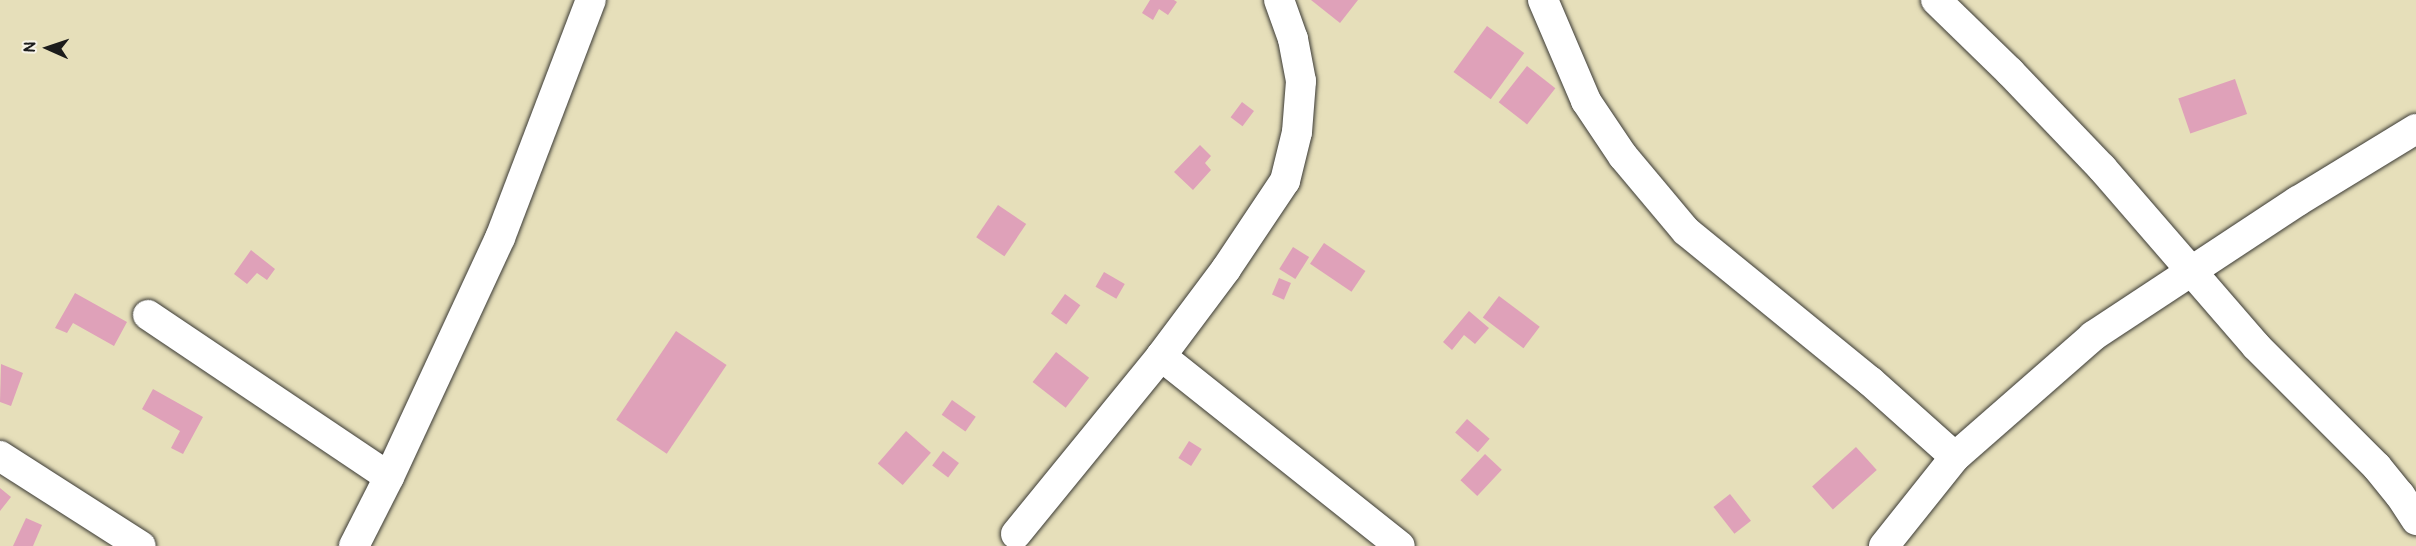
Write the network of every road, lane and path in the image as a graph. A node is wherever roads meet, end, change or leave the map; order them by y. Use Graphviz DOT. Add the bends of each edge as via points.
graph roads {
  1 [pos="591,0"];
  2 [pos="1280,0"];
  3 [pos="1543,0"];
  4 [pos="1936,0"];
  5 [pos="2416,129"];
  6 [pos="2191,272"];
  7 [pos="148,315"];
  8 [pos="1161,356"];
  9 [pos="0,456"];
  10 [pos="1955,457"];
  11 [pos="389,477"];
  12 [pos="2416,519"];
  13 [pos="1016,534"];
  14 [pos="141,546"];
  15 [pos="354,546"];
  16 [pos="1400,546"];
  17 [pos="1884,546"];
  1 -- 11 [label="street" via="500,238"];
  2 -- 8 [label="street" via="1301,81 1297,132 1285,181"];
  3 -- 10 [label="street" via="1586,101 1623,156 1686,231 1870,381"];
  4 -- 6 [label="street" via="2058,121"];
  5 -- 6 [label="street"];
  6 -- 10 [label="street" via="2093,336"];
  6 -- 12 [label="street" via="2256,346 2377,467"];
  7 -- 11 [label="street"];
  8 -- 13 [label="street"];
  8 -- 16 [label="street"];
  9 -- 14 [label="street"];
  10 -- 17 [label="street"];
  11 -- 15 [label="street"];
}
